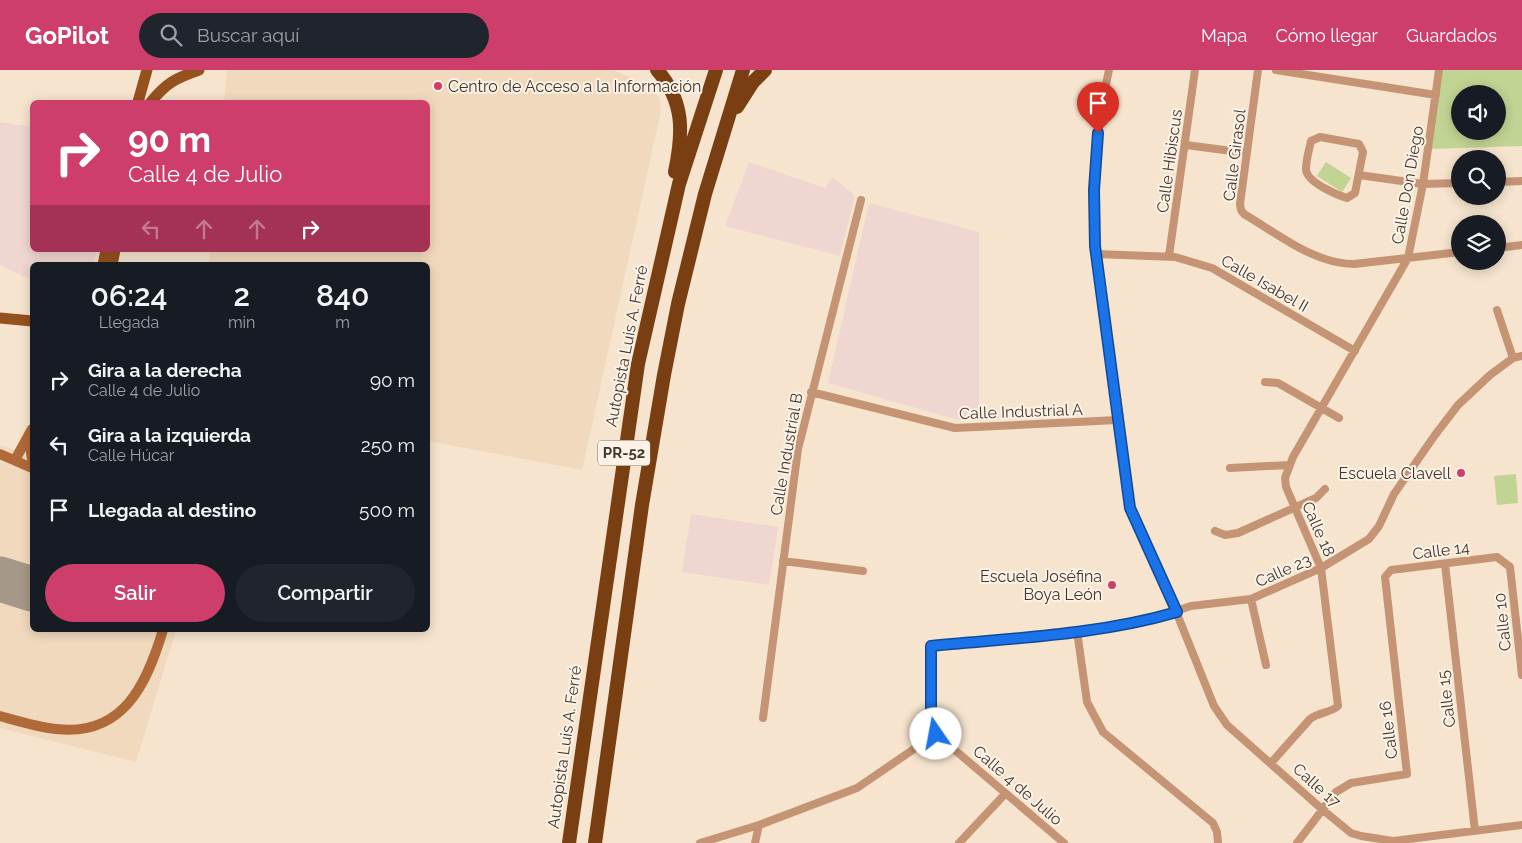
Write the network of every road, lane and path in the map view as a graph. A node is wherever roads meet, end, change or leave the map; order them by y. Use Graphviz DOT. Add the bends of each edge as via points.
graph roads {
  1 [pos="147,70"];
  2 [pos="154,70"];
  3 [pos="199,70"];
  4 [pos="657,70"];
  5 [pos="716,70"];
  6 [pos="743,70"];
  7 [pos="765,70"];
  8 [pos="1110,70"];
  9 [pos="1195,70"];
  10 [pos="1258,70"];
  11 [pos="1276,70"];
  12 [pos="1439,70"];
  13 [pos="1436,95"];
  14 [pos="139,100"];
  15 [pos="146,100"];
  16 [pos="153,100"];
  17 [pos="1186,145"];
  18 [pos="1247,153"];
  19 [pos="1359,175"];
  20 [pos="1522,181"];
  21 [pos="1506,182"];
  22 [pos="1451,183"];
  23 [pos="1423,184"];
  24 [pos="704,194"];
  25 [pos="861,200"];
  26 [pos="666,234"];
  27 [pos="1522,245"];
  28 [pos="1506,247"];
  29 [pos="1451,253"];
  30 [pos="1096,254"];
  31 [pos="1169,256"];
  32 [pos="1408,258"];
  33 [pos="1497,310"];
  34 [pos="0,318"];
  35 [pos="30,321"];
  36 [pos="1355,351"];
  37 [pos="1522,356"];
  38 [pos="1513,358"];
  39 [pos="1265,382"];
  40 [pos="811,392"];
  41 [pos="1321,406"];
  42 [pos="1339,418"];
  43 [pos="1118,420"];
  44 [pos="30,433"];
  45 [pos="0,454"];
  46 [pos="15,460"];
  47 [pos="1289,465"];
  48 [pos="30,467"];
  49 [pos="1230,468"];
  50 [pos="1325,489"];
  51 [pos="1294,508"];
  52 [pos="1215,531"];
  53 [pos="783,562"];
  54 [pos="1445,564"];
  55 [pos="1510,567"];
  56 [pos="1322,568"];
  57 [pos="863,571"];
  58 [pos="1386,587"];
  59 [pos="1252,599"];
  60 [pos="1177,612"];
  61 [pos="1077,631"];
  62 [pos="162,632"];
  63 [pos="1266,665"];
  64 [pos="1522,675"];
  65 [pos="0,716"];
  66 [pos="763,718"];
  67 [pos="936,734"];
  68 [pos="1271,763"];
  69 [pos="1005,794"];
  70 [pos="1323,810"];
  71 [pos="759,825"];
  72 [pos="1522,825"];
  73 [pos="1475,831"];
  74 [pos="568,843"];
  75 [pos="595,843"];
  76 [pos="700,843"];
  77 [pos="755,843"];
  78 [pos="959,843"];
  79 [pos="1064,843"];
  80 [pos="1218,843"];
  81 [pos="1297,843"];
  1 -- 14 [label="main road"];
  2 -- 15 [label="main road"];
  3 -- 16 [label="main road" via="175,78"];
  4 -- 26 [label="highway" via="671,90 680,115 679,152 666,207"];
  5 -- 26 [label="highway, Autopista Luis A. Ferré / PR-52"];
  6 -- 24 [label="highway, PR-52"];
  7 -- 24 [label="highway" via="753,82 736,110"];
  8 -- 30 [label="street, Calle 17" via="1100,114 1094,190"];
  9 -- 17 [label="street, Calle Hibiscus"];
  10 -- 18 [label="street, Calle Girasol"];
  11 -- 13 [label="street"];
  12 -- 13 [label="street, Calle Don Diego"];
  13 -- 23 [label="street, Calle Don Diego"];
  17 -- 18 [label="street"];
  17 -- 31 [label="street, Calle Hibiscus"];
  18 -- 32 [label="street, Calle Girasol" via="1240,204 1244,214 1322,259 1337,264"];
  19 -- 19 [label="street" via="1363,152 1359,144 1320,137 1311,141 1306,171 1309,177 1347,198 1355,193"];
  19 -- 23 [label="street"];
  20 -- 21 [label="street"];
  22 -- 23 [label="street"];
  23 -- 32 [label="street, Calle Don Diego"];
  24 -- 75 [label="highway, PR-52" via="678,304 643,500"];
  25 -- 40 [label="street, Calle Industrial B"];
  26 -- 74 [label="highway, Autopista Luis A. Ferré / PR-52" via="638,364"];
  27 -- 28 [label="street"];
  29 -- 32 [label="street, Calle Girasol"];
  30 -- 31 [label="street, Calle Isabel II"];
  30 -- 43 [label="street, Calle 17"];
  31 -- 36 [label="street, Calle Isabel II" via="1212,268"];
  32 -- 36 [label="street, Calle Don Diego"];
  33 -- 38 [label="street"];
  34 -- 35 [label="main road"];
  36 -- 41 [label="street, Calle 18"];
  37 -- 38 [label="street"];
  38 -- 56 [label="street, Calle 23" via="1490,375 1452,412 1394,494 1369,539"];
  39 -- 41 [label="street" via="1278,383"];
  40 -- 43 [label="street, Calle Industrial A" via="955,428"];
  40 -- 53 [label="street, Calle Industrial B" via="798,449"];
  41 -- 42 [label="street"];
  41 -- 47 [label="street, Calle 18"];
  43 -- 60 [label="street, Calle 17" via="1130,508"];
  44 -- 46 [label="main road"];
  45 -- 46 [label="main road"];
  46 -- 48 [label="main road"];
  47 -- 49 [label="street"];
  47 -- 51 [label="street, Calle 18" via="1286,487"];
  50 -- 51 [label="street" via="1316,498"];
  51 -- 52 [label="street" via="1238,533 1225,535"];
  51 -- 56 [label="street, Calle 18"];
  53 -- 57 [label="street"];
  53 -- 66 [label="street, Calle Industrial B"];
  54 -- 55 [label="street, Calle 14" via="1497,557"];
  54 -- 58 [label="street, Calle 14" via="1391,570 1385,578"];
  54 -- 73 [label="street, Calle 15"];
  55 -- 64 [label="street, Calle 10"];
  56 -- 59 [label="street, Calle 23"];
  56 -- 68 [label="street, Calle 18" via="1338,706 1315,714"];
  58 -- 70 [label="street, Calle 16" via="1407,774 1351,783 1336,792"];
  59 -- 60 [label="street, Calle 23" via="1191,606"];
  59 -- 63 [label="street"];
  60 -- 61 [label="street"];
  60 -- 68 [label="street, Calle 17" via="1214,706 1227,725"];
  61 -- 67 [label="street" via="931,646 931,715"];
  61 -- 80 [label="street" via="1087,702 1103,732 1213,823"];
  62 -- 65 [label="main road" via="140,690 108,719 68,730"];
  67 -- 69 [label="street, Calle 4 de Julio"];
  67 -- 71 [label="street" via="857,788"];
  68 -- 70 [label="street, Calle 17"];
  69 -- 78 [label="street"];
  69 -- 79 [label="street, Calle 4 de Julio"];
  70 -- 73 [label="street, Calle 17" via="1351,832 1378,840"];
  70 -- 81 [label="street"];
  71 -- 76 [label="street"];
  71 -- 77 [label="street"];
  72 -- 73 [label="street, Calle 17"];
}
